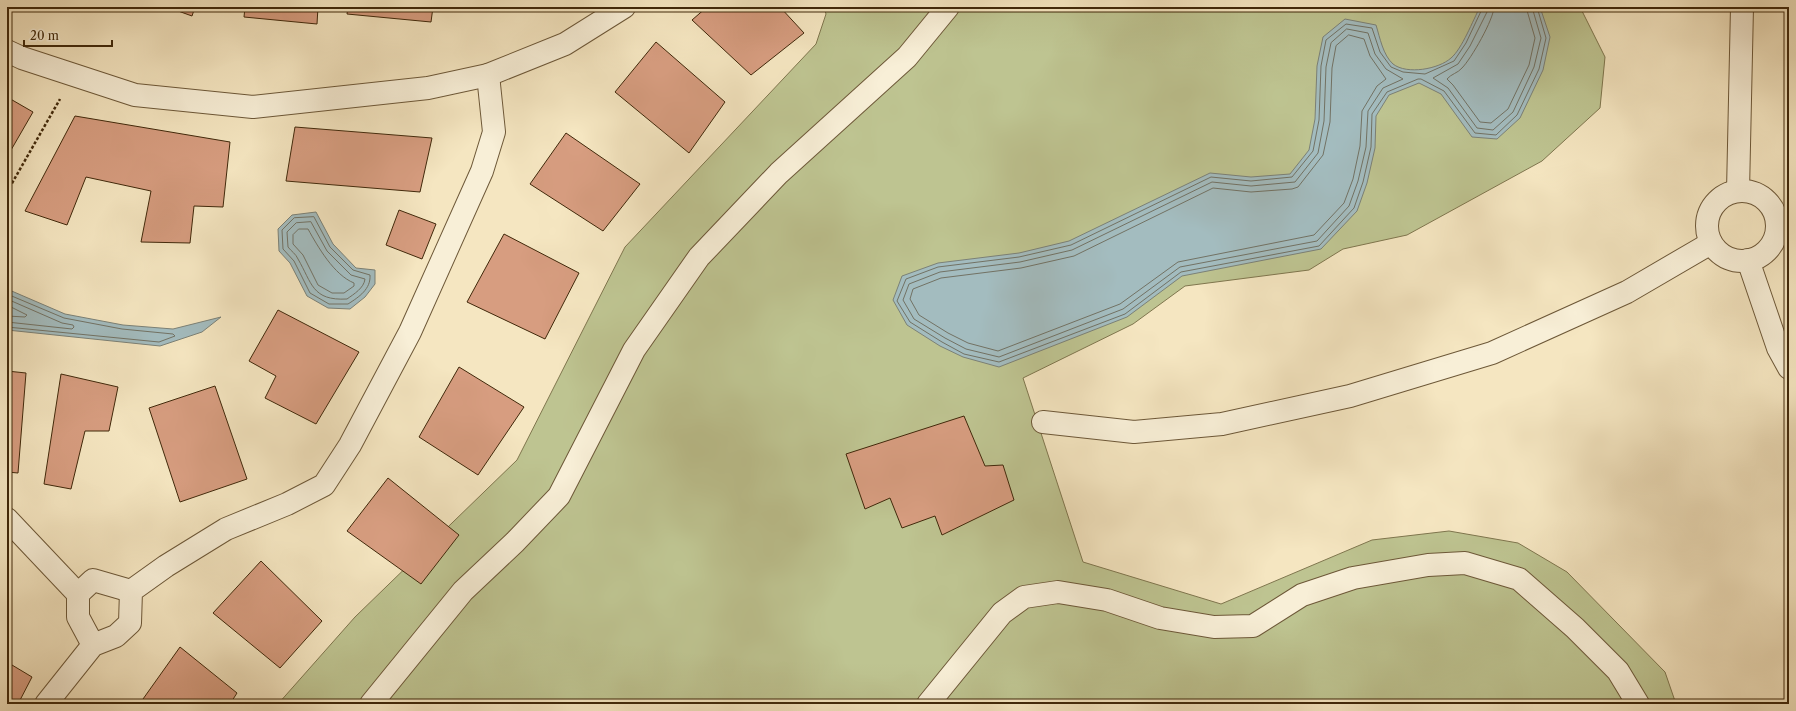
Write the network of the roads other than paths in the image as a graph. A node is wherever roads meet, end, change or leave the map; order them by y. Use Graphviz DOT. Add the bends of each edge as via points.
graph roads {
  1 [pos="624,7"];
  2 [pos="948,7"];
  3 [pos="1742,7"];
  4 [pos="7,51"];
  5 [pos="488,75"];
  6 [pos="1738,191"];
  7 [pos="1711,243"];
  8 [pos="1748,260"];
  9 [pos="1789,368"];
  10 [pos="1043,422"];
  11 [pos="7,519"];
  12 [pos="131,591"];
  13 [pos="78,594"];
  14 [pos="93,645"];
  15 [pos="46,704"];
  16 [pos="371,704"];
  17 [pos="928,704"];
  18 [pos="1638,704"];
  1 -- 5 [label="street" via="565,44"];
  2 -- 16 [label="street" via="907,57 779,173 699,257 634,350 560,496 463,591"];
  3 -- 6 [label="street"];
  4 -- 5 [label="street" via="135,95 253,107 428,88"];
  5 -- 12 [label="street" via="494,132 482,171 410,332 350,445 324,485 287,504 226,528"];
  6 -- 7 [label="street" via="1727,194 1710,210 1707,232"];
  6 -- 8 [label="street" via="1760,196 1769,204 1775,215 1774,238 1768,248 1759,256"];
  7 -- 8 [label="street" via="1727,257 1737,261"];
  7 -- 10 [label="street" via="1626,292 1492,353 1350,396 1222,424 1141,432"];
  8 -- 9 [label="street" via="1778,348"];
  11 -- 13 [label="street"];
  12 -- 13 [label="street" via="93,580"];
  12 -- 14 [label="street" via="130,623 116,636"];
  13 -- 14 [label="street" via="78,617"];
  14 -- 15 [label="street"];
  17 -- 18 [label="street" via="1002,613 1024,597 1058,592 1107,600 1160,618 1214,627 1253,626 1302,595 1353,578 1428,565 1465,563 1519,579 1575,628 1618,671"];
}
